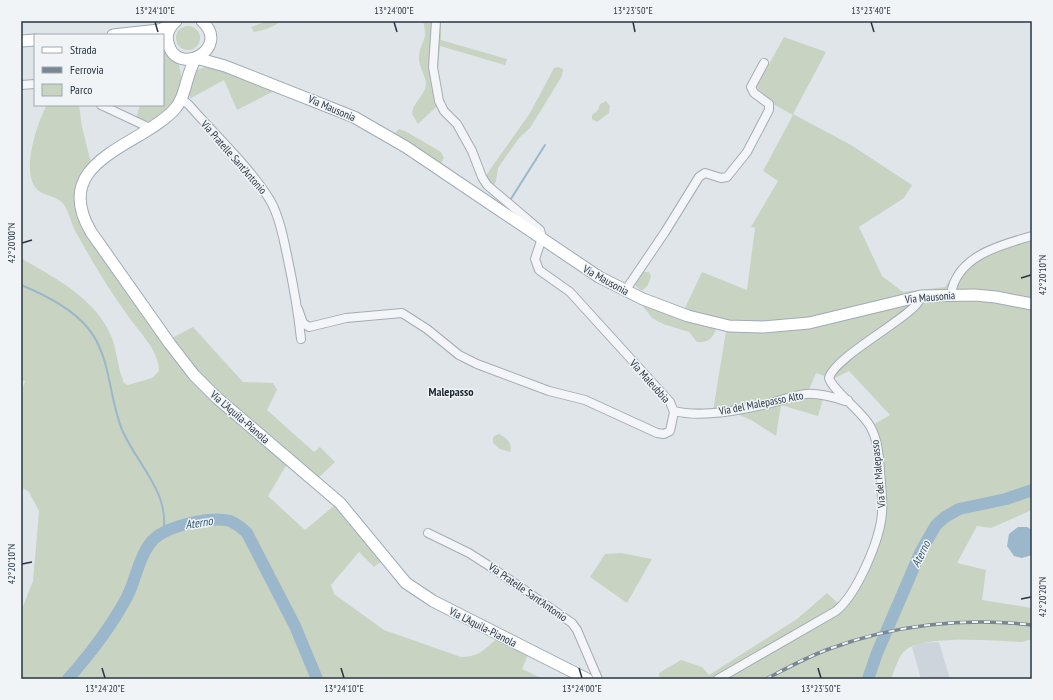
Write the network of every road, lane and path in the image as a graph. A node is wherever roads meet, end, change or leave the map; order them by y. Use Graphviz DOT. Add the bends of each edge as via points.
graph roads {
  1 [pos="202,21"];
  2 [pos="436,21"];
  3 [pos="173,23"];
  4 [pos="129,34"];
  5 [pos="34,40"];
  6 [pos="21,42"];
  7 [pos="166,45"];
  8 [pos="209,45"];
  9 [pos="179,57"];
  10 [pos="196,58"];
  11 [pos="764,63"];
  12 [pos="225,66"];
  13 [pos="185,81"];
  14 [pos="34,84"];
  15 [pos="21,85"];
  16 [pos="181,98"];
  17 [pos="103,106"];
  18 [pos="150,128"];
  19 [pos="1032,236"];
  20 [pos="541,239"];
  21 [pos="625,291"];
  22 [pos="951,294"];
  23 [pos="921,296"];
  24 [pos="1032,304"];
  25 [pos="298,309"];
  26 [pos="301,339"];
  27 [pos="848,400"];
  28 [pos="674,411"];
  29 [pos="428,533"];
  30 [pos="587,679"];
  31 [pos="598,679"];
  32 [pos="718,679"];
  1 -- 8 [label="main road" via="210,33"];
  2 -- 20 [label="street" via="433,67 437,95 442,108 457,124 487,185 540,230"];
  3 -- 4 [label="main road" via="159,30"];
  3 -- 7 [label="main road"];
  5 -- 6 [label="main road"];
  7 -- 9 [label="main road"];
  8 -- 10 [label="main road, Via L'Aquila-Pianola" via="204,53"];
  8 -- 12 [label="main road, Via Mausonia" via="212,53"];
  9 -- 10 [label="main road, Via Mausonia"];
  9 -- 13 [label="main road, Via L'Aquila-Pianola"];
  10 -- 12 [label="main road, Via Mausonia"];
  10 -- 13 [label="main road, Via L'Aquila-Pianola"];
  11 -- 21 [label="street" via="752,87 754,93 769,104 769,110 747,152 727,177 721,178 705,173 699,177"];
  12 -- 20 [label="main road, Via Mausonia" via="354,117 406,147"];
  13 -- 16 [label="main road, Via L'Aquila-Pianola"];
  14 -- 15 [label="street"];
  16 -- 18 [label="main road, Via L'Aquila-Pianola" via="172,112"];
  16 -- 25 [label="street, Via Pratelle Sant'Antonio" via="244,167 270,200 282,233"];
  17 -- 18 [label="street"];
  18 -- 30 [label="main road, Via L'Aquila-Pianola" via="111,152 92,168 83,184 81,206 91,232 188,368 217,398 340,503 411,588"];
  19 -- 22 [label="street" via="995,248 972,260 956,279"];
  20 -- 21 [label="main road, Via Mausonia"];
  20 -- 28 [label="street, Via Maleubbia" via="535,259 539,270 570,292 664,396"];
  21 -- 23 [label="main road, Via Mausonia" via="688,316 712,323 744,327 809,322"];
  22 -- 23 [label="main road, Via Mausonia"];
  22 -- 24 [label="main road, Via Mausonia" via="996,297"];
  23 -- 27 [label="street, Via del Malepasso" via="920,301 905,314 832,371 829,378 832,384"];
  25 -- 26 [label="street, Via Pratelle Sant'Antonio"];
  25 -- 28 [label="street, Via Maleubbia" via="304,324 310,327 352,318 402,313 459,355 477,364 549,391 585,400 657,433 668,432"];
  27 -- 28 [label="street, Via del Malepasso Alto" via="806,394 707,414"];
  27 -- 32 [label="street, Via del Malepasso" via="871,428 878,456 881,519 876,542 865,566 847,600 836,611"];
  29 -- 31 [label="street, Via Pratelle Sant'Antonio" via="464,550 572,623"];
}
